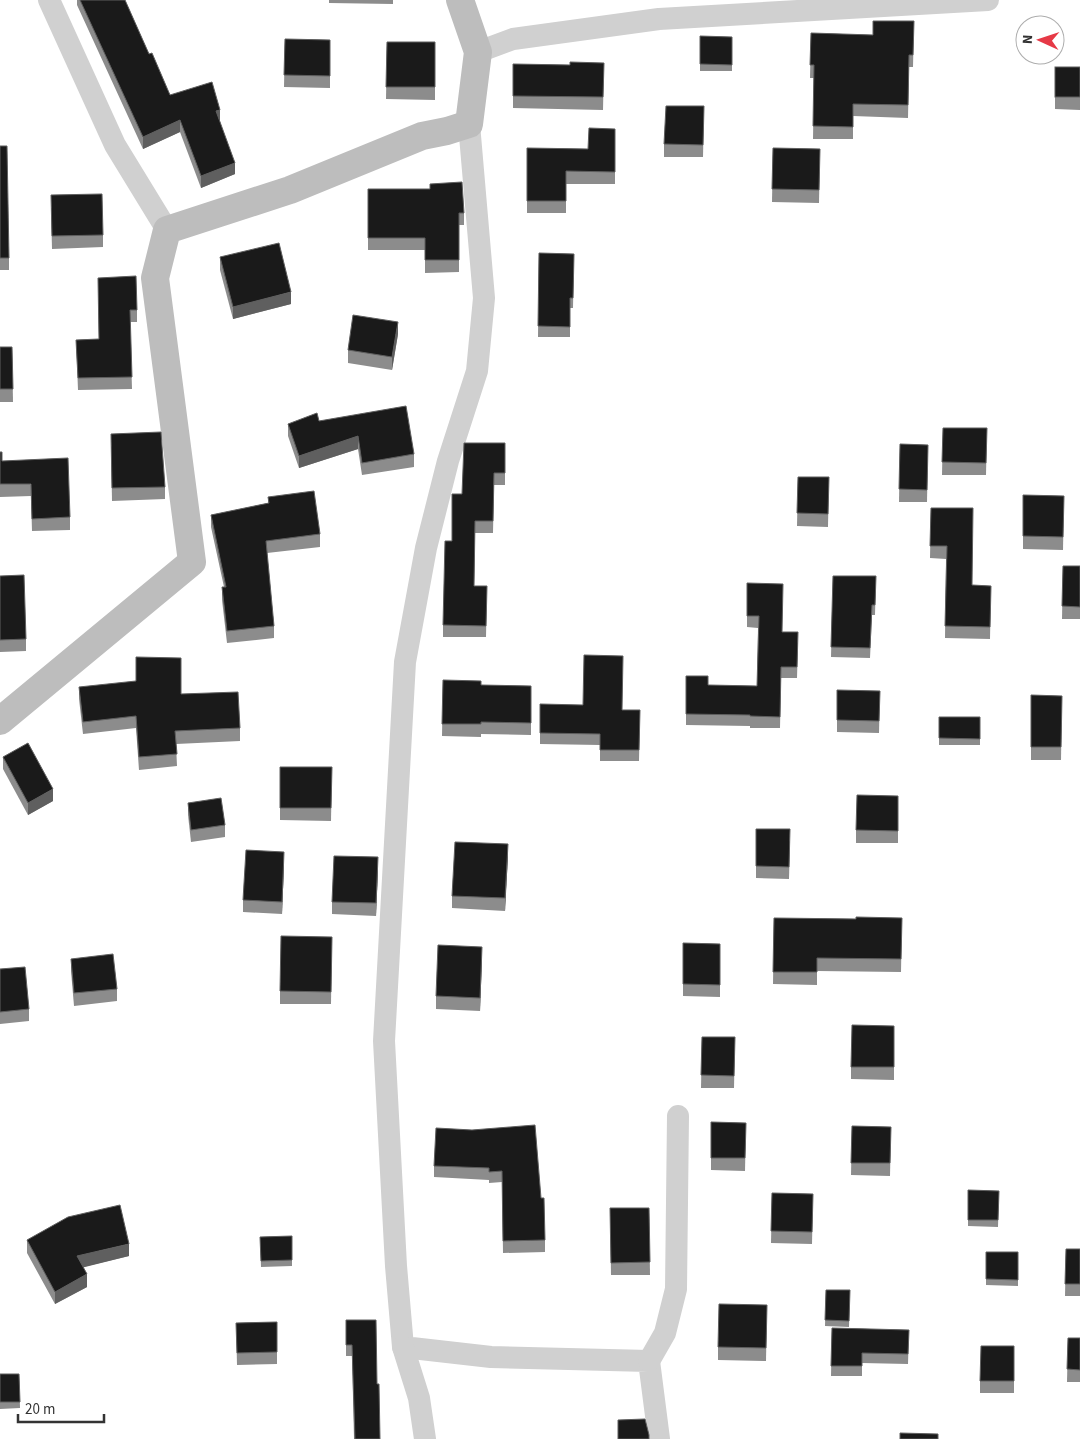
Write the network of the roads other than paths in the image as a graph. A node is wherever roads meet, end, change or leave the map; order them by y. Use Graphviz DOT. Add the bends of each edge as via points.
graph roads {
  1 [pos="49,0"];
  2 [pos="460,0"];
  3 [pos="988,0"];
  4 [pos="478,52"];
  5 [pos="469,124"];
  6 [pos="167,230"];
  7 [pos="0,721"];
  8 [pos="678,1116"];
  9 [pos="404,1347"];
  10 [pos="649,1361"];
  11 [pos="425,1439"];
  12 [pos="659,1439"];
  1 -- 6 [label="street" via="115,145"];
  2 -- 4 [label="main road"];
  3 -- 4 [label="street" via="659,18 513,39"];
  4 -- 5 [label="main road"];
  5 -- 6 [label="main road" via="422,136 290,190"];
  5 -- 9 [label="street" via="484,298 478,371 448,461 426,548 405,662 384,1041 396,1266"];
  6 -- 7 [label="main road" via="155,278 192,562"];
  8 -- 10 [label="street" via="676,1289 665,1333"];
  9 -- 10 [label="street" via="491,1357"];
  9 -- 11 [label="street" via="419,1398"];
  10 -- 12 [label="street"];
}
